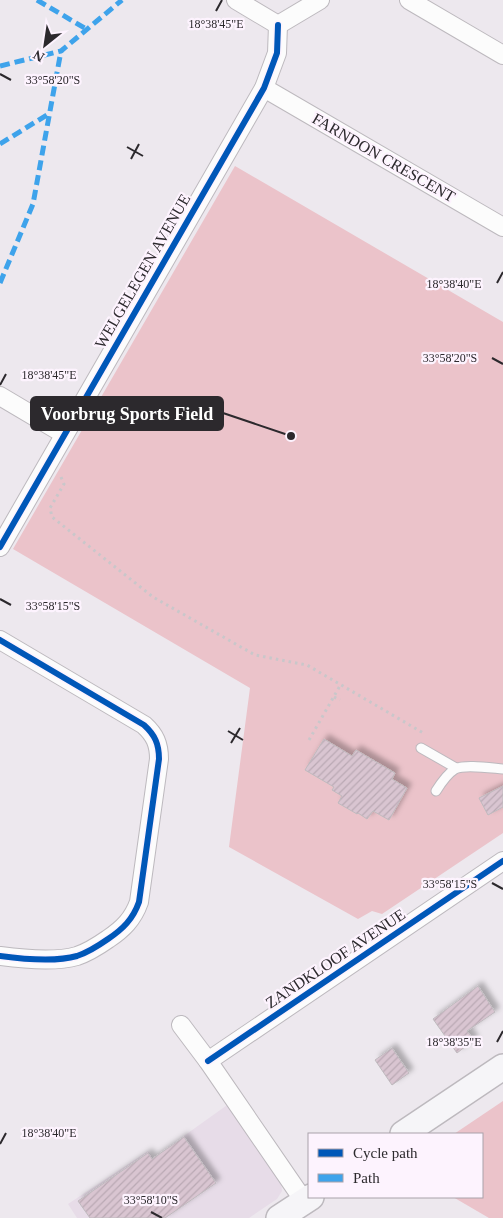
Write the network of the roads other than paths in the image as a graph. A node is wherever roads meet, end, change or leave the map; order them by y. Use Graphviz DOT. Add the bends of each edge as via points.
graph roads {
  1 [pos="236,0"];
  2 [pos="320,0"];
  3 [pos="409,0"];
  4 [pos="278,24"];
  5 [pos="503,56"];
  6 [pos="264,88"];
  7 [pos="503,227"];
  8 [pos="0,396"];
  9 [pos="64,434"];
  10 [pos="0,547"];
  11 [pos="0,640"];
  12 [pos="423,749"];
  13 [pos="456,768"];
  14 [pos="503,769"];
  15 [pos="436,791"];
  16 [pos="503,861"];
  17 [pos="0,956"];
  18 [pos="181,1025"];
  19 [pos="208,1061"];
  20 [pos="503,1066"];
  21 [pos="404,1133"];
  22 [pos="307,1199"];
  23 [pos="278,1218"];
  1 -- 4 [label="street"];
  2 -- 4 [label="street"];
  3 -- 5 [label="street"];
  4 -- 6 [label="street, WELGELEGEN AVENUE" via="276,53"];
  6 -- 7 [label="street, FARNDON CRESCENT"];
  6 -- 9 [label="street, WELGELEGEN AVENUE"];
  8 -- 9 [label="street"];
  9 -- 10 [label="street, WELGELEGEN AVENUE"];
  11 -- 17 [label="street" via="144,725 157,741 159,759 139,902 129,922 116,934 76,956 62,959"];
  12 -- 13 [label="lane"];
  13 -- 14 [label="lane"];
  13 -- 15 [label="lane"];
  16 -- 19 [label="street, ZANDKLOOF AVENUE"];
  18 -- 19 [label="street"];
  19 -- 22 [label="street"];
  20 -- 21 [label="street"];
  22 -- 23 [label="street"];
}
